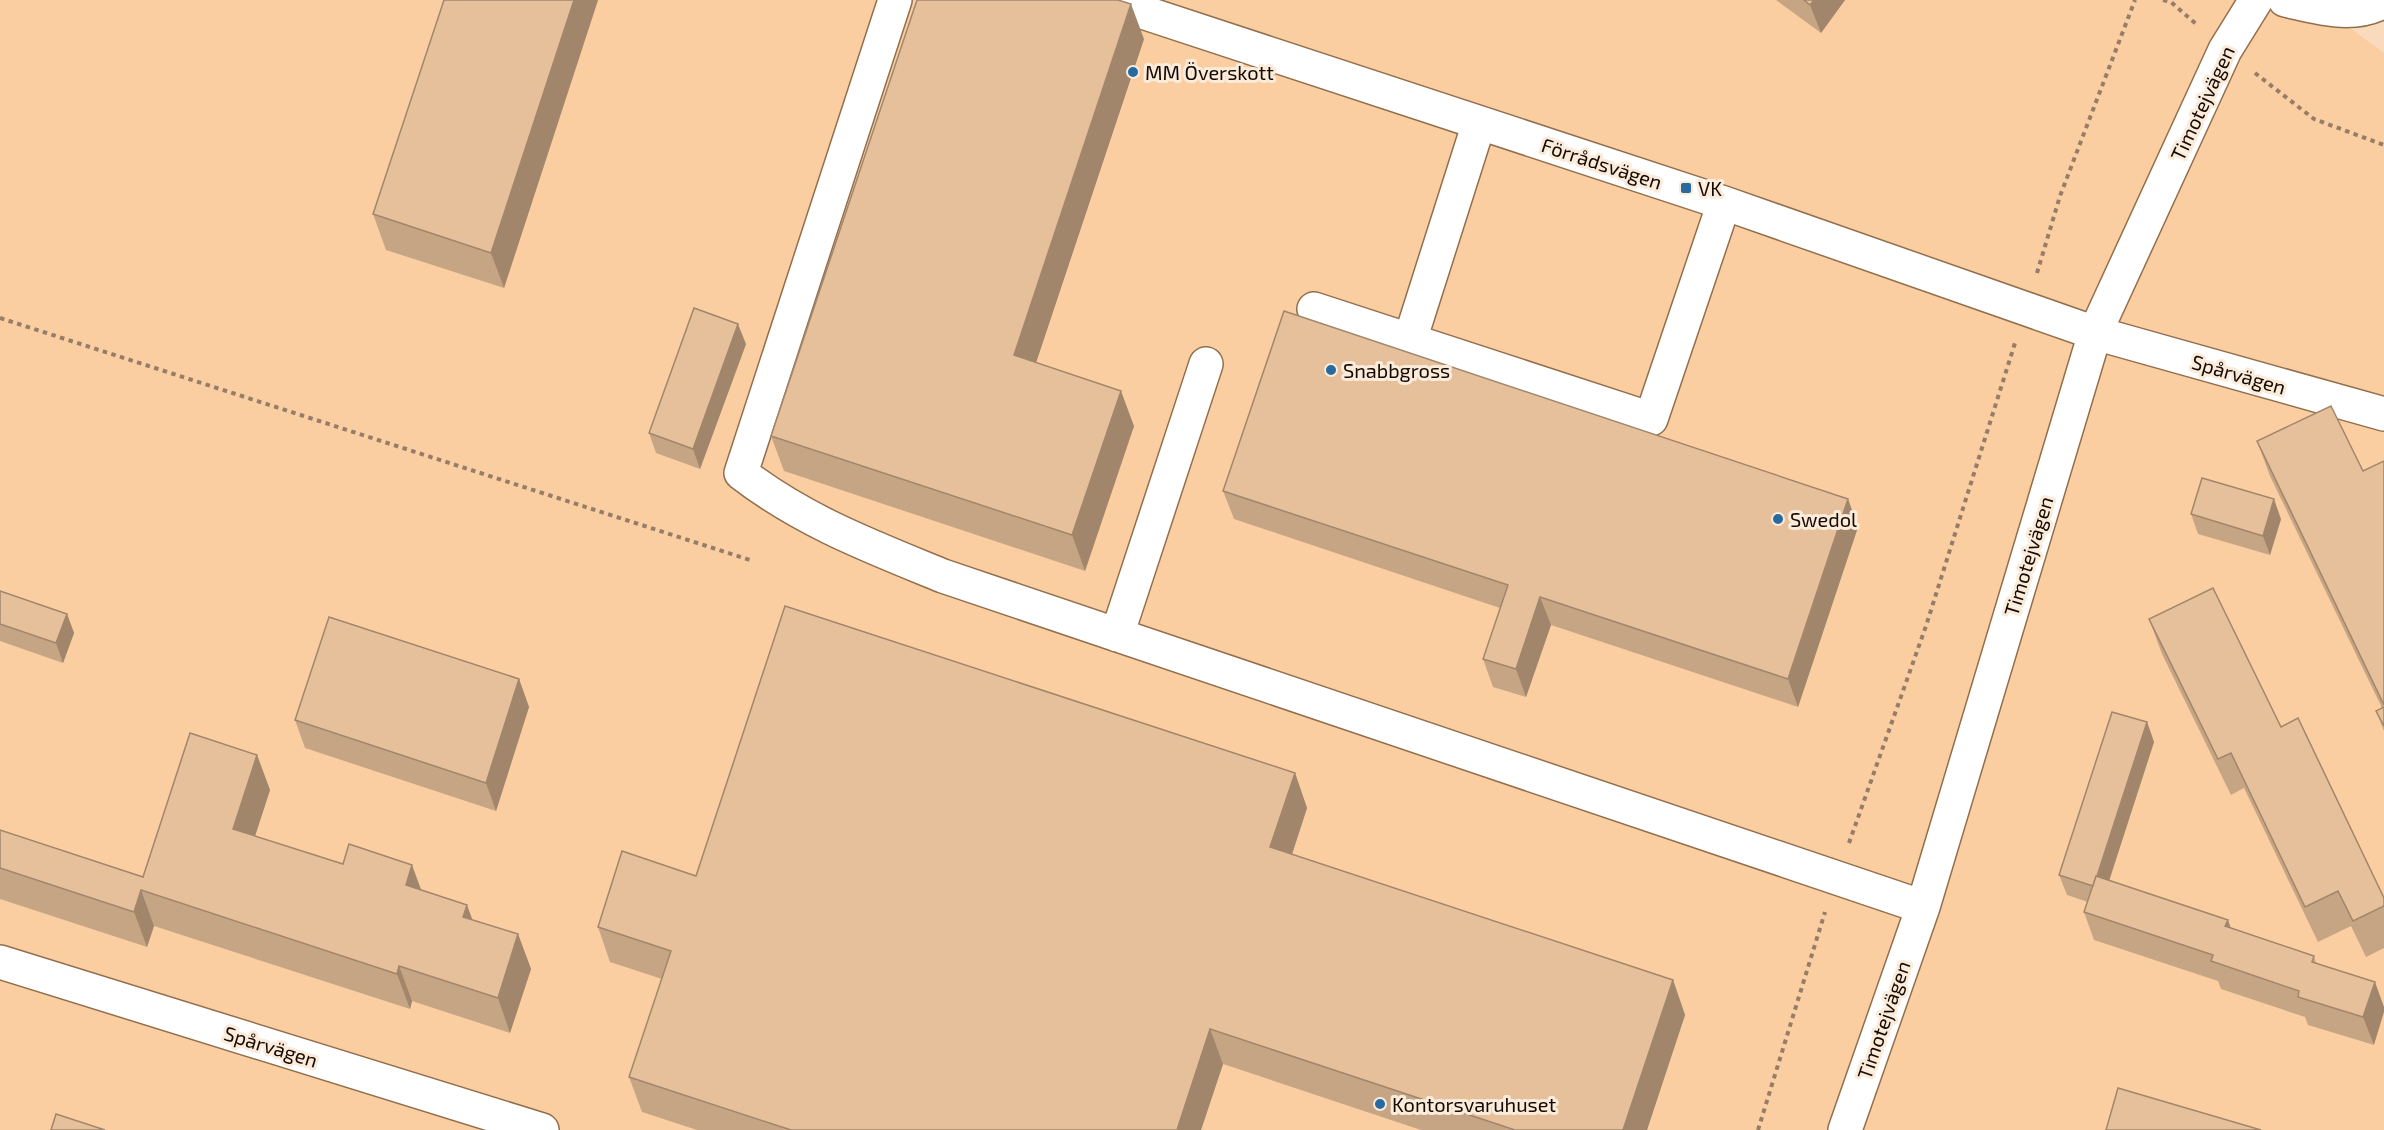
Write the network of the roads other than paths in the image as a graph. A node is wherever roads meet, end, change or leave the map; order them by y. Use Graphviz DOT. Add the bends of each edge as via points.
graph roads {
  1 [pos="894,0"];
  2 [pos="1106,0"];
  3 [pos="2256,0"];
  4 [pos="2285,0"];
  5 [pos="2384,1"];
  6 [pos="2339,11"];
  7 [pos="2384,27"];
  8 [pos="1479,123"];
  9 [pos="1724,203"];
  10 [pos="1314,309"];
  11 [pos="2095,333"];
  12 [pos="1410,340"];
  13 [pos="1206,364"];
  14 [pos="2384,414"];
  15 [pos="1117,635"];
  16 [pos="1923,907"];
  17 [pos="0,962"];
  18 [pos="542,1130"];
  19 [pos="1845,1130"];
  1 -- 15 [label="street" via="741,473 771,496 850,538 944,576"];
  2 -- 8 [label="street, Förrådsvägen"];
  3 -- 11 [label="street, Timotejvägen" via="2225,50"];
  4 -- 6 [label="street"];
  5 -- 6 [label="street"];
  6 -- 7 [label="street"];
  8 -- 9 [label="street, Förrådsvägen"];
  8 -- 12 [label="street"];
  9 -- 11 [label="street, Förrådsvägen"];
  9 -- 12 [label="street" via="1652,419"];
  10 -- 12 [label="street"];
  11 -- 14 [label="street, Spårvägen"];
  11 -- 16 [label="street, Timotejvägen"];
  13 -- 15 [label="street"];
  15 -- 16 [label="street"];
  16 -- 19 [label="street, Timotejvägen"];
  17 -- 18 [label="street, Spårvägen"];
}
